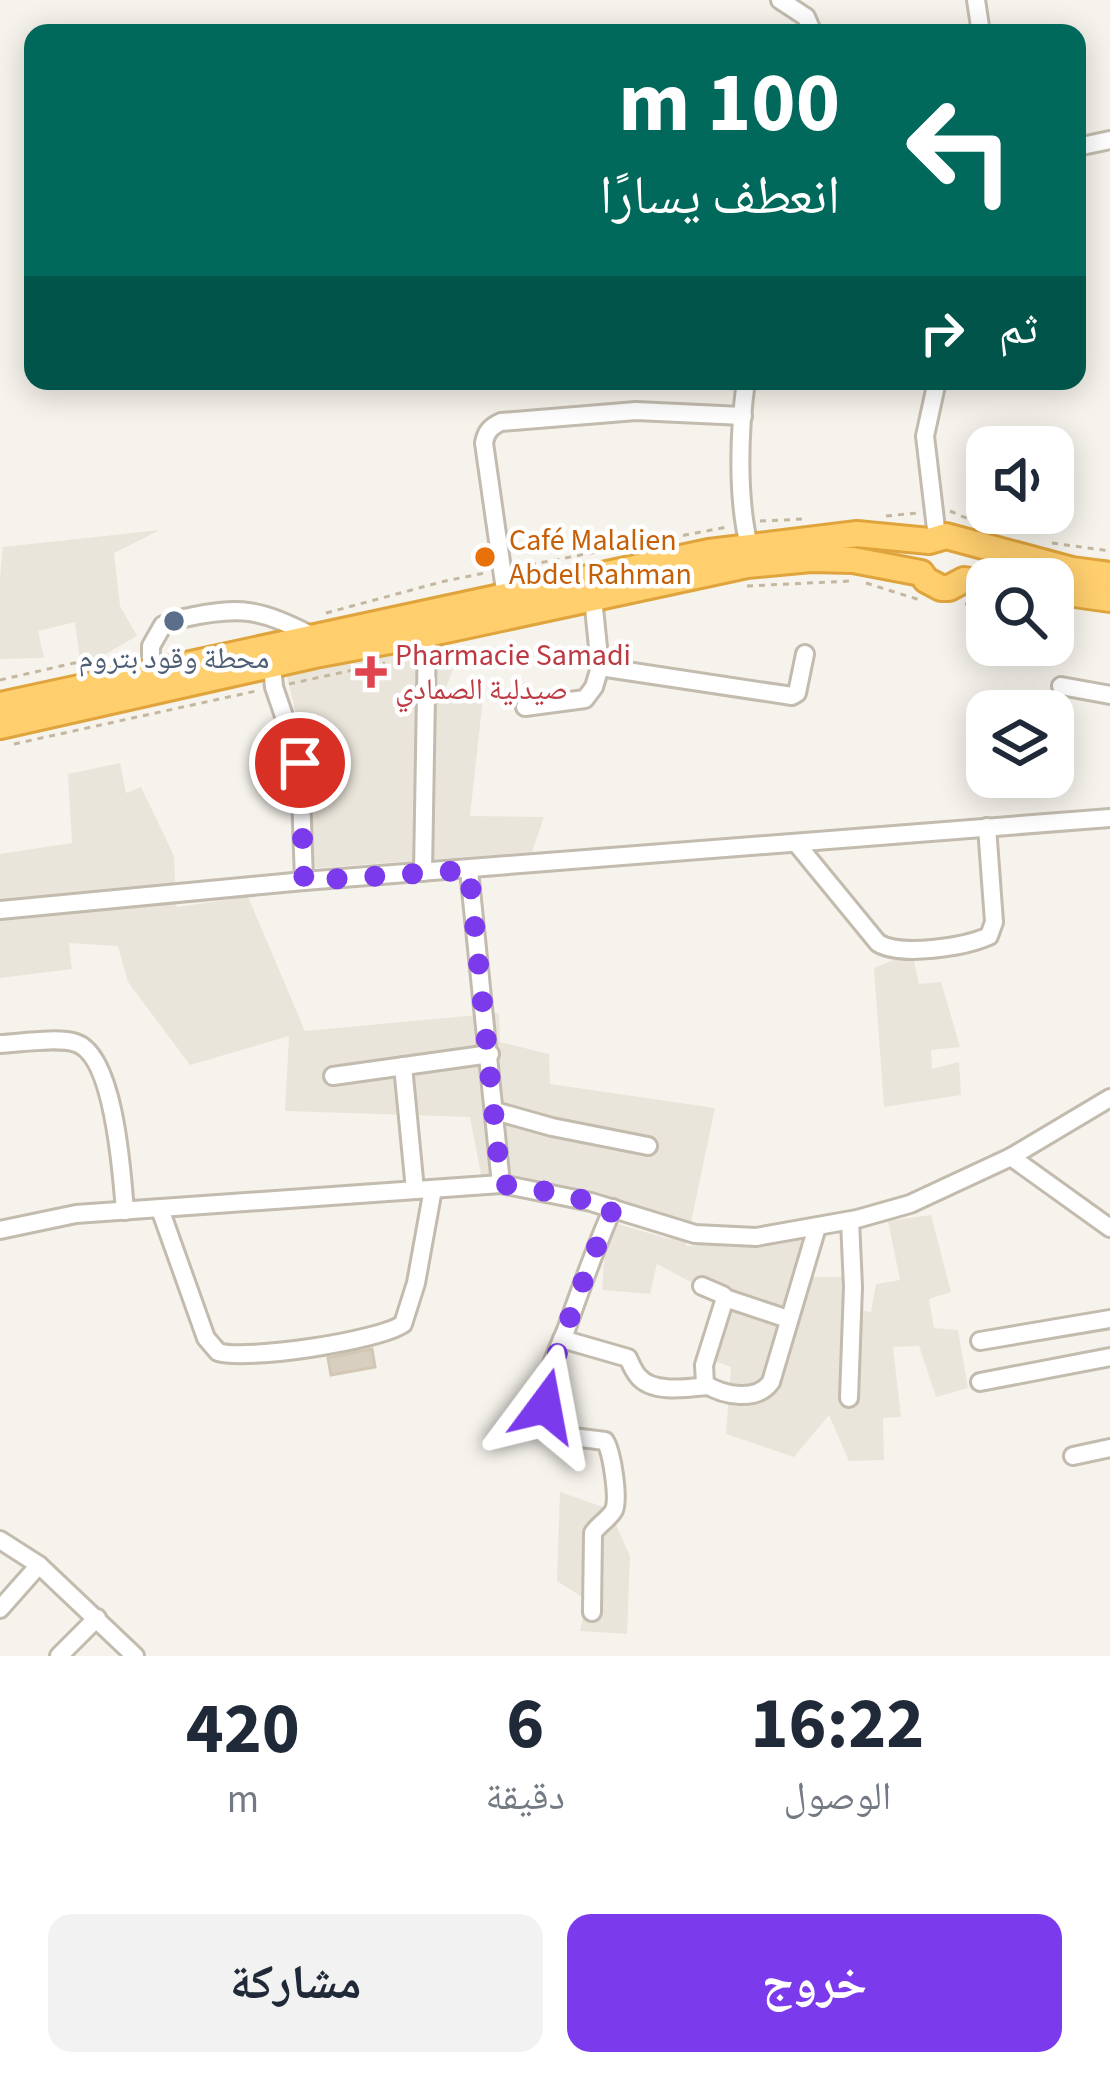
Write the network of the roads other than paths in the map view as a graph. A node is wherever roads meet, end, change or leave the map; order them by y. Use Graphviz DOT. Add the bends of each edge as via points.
graph roads {
  1 [pos="780,0"];
  2 [pos="809,24"];
  3 [pos="745,390"];
  4 [pos="935,390"];
  5 [pos="743,416"];
  6 [pos="943,540"];
  7 [pos="749,546"];
  8 [pos="970,558"];
  9 [pos="921,573"];
  10 [pos="1110,575"];
  11 [pos="966,584"];
  12 [pos="1074,594"];
  13 [pos="506,597"];
  14 [pos="593,598"];
  15 [pos="1110,598"];
  16 [pos="184,618"];
  17 [pos="163,625"];
  18 [pos="427,634"];
  19 [pos="313,637"];
  20 [pos="805,654"];
  21 [pos="600,667"];
  22 [pos="152,674"];
  23 [pos="273,676"];
  24 [pos="1061,686"];
  25 [pos="1110,695"];
  26 [pos="0,705"];
  27 [pos="525,707"];
  28 [pos="0,726"];
  29 [pos="1110,818"];
  30 [pos="987,827"];
  31 [pos="796,843"];
  32 [pos="469,870"];
  33 [pos="423,872"];
  34 [pos="304,881"];
  35 [pos="0,910"];
  36 [pos="0,1044"];
  37 [pos="490,1054"];
  38 [pos="403,1066"];
  39 [pos="333,1076"];
  40 [pos="1110,1098"];
  41 [pos="495,1112"];
  42 [pos="648,1146"];
  43 [pos="1011,1157"];
  44 [pos="501,1184"];
  45 [pos="424,1190"];
  46 [pos="613,1208"];
  47 [pos="160,1209"];
  48 [pos="125,1211"];
  49 [pos="850,1221"];
  50 [pos="817,1227"];
  51 [pos="1110,1228"];
  52 [pos="0,1230"];
  53 [pos="702,1286"];
  54 [pos="725,1298"];
  55 [pos="788,1319"];
  56 [pos="1110,1319"];
  57 [pos="562,1339"];
  58 [pos="980,1341"];
  59 [pos="1110,1357"];
  60 [pos="980,1382"];
  61 [pos="708,1386"];
  62 [pos="849,1398"];
  63 [pos="1110,1448"];
  64 [pos="1073,1456"];
  65 [pos="0,1540"];
  66 [pos="38,1565"];
  67 [pos="0,1609"];
  68 [pos="592,1612"];
  69 [pos="97,1618"];
  70 [pos="59,1656"];
  71 [pos="135,1656"];
  1 -- 2 [label="street"];
  3 -- 5 [label="street"];
  4 -- 6 [label="street" via="925,436"];
  5 -- 7 [label="street"];
  5 -- 13 [label="street" via="636,410 491,427 484,443"];
  6 -- 7 [label="highway" via="857,534"];
  6 -- 8 [label="highway"];
  6 -- 9 [label="highway" via="920,556"];
  6 -- 10 [label="highway"];
  7 -- 13 [label="highway"];
  9 -- 11 [label="highway" via="941,588"];
  9 -- 14 [label="highway" via="853,560 782,561"];
  12 -- 15 [label="highway"];
  13 -- 19 [label="highway"];
  14 -- 18 [label="highway"];
  14 -- 21 [label="street"];
  16 -- 19 [label="street" via="251,610"];
  17 -- 22 [label="street" via="151,646"];
  18 -- 23 [label="highway"];
  18 -- 33 [label="street"];
  19 -- 22 [label="highway"];
  20 -- 21 [label="street" via="792,697"];
  21 -- 27 [label="street" via="585,699"];
  22 -- 26 [label="highway"];
  23 -- 28 [label="highway"];
  23 -- 34 [label="street" via="300,763"];
  24 -- 25 [label="street"];
  29 -- 30 [label="street"];
  30 -- 31 [label="street"];
  30 -- 31 [label="street" via="989,936 910,949 878,943"];
  31 -- 32 [label="street"];
  32 -- 33 [label="street"];
  32 -- 37 [label="street"];
  33 -- 34 [label="street"];
  34 -- 35 [label="street"];
  36 -- 48 [label="street" via="65,1041 85,1048 111,1105"];
  37 -- 38 [label="street"];
  37 -- 41 [label="street"];
  38 -- 39 [label="street"];
  38 -- 45 [label="street"];
  40 -- 43 [label="street"];
  41 -- 42 [label="street"];
  41 -- 44 [label="street"];
  43 -- 49 [label="street" via="910,1204"];
  43 -- 51 [label="street"];
  44 -- 45 [label="street"];
  44 -- 46 [label="street"];
  45 -- 47 [label="street"];
  45 -- 47 [label="street" via="416,1283 403,1324 375,1336 242,1355 218,1352 206,1338"];
  46 -- 50 [label="street" via="708,1236"];
  46 -- 57 [label="street"];
  47 -- 48 [label="street"];
  48 -- 52 [label="street"];
  49 -- 50 [label="street"];
  49 -- 62 [label="street"];
  50 -- 55 [label="street"];
  53 -- 54 [label="street"];
  54 -- 55 [label="street"];
  54 -- 61 [label="street" via="704,1365"];
  55 -- 61 [label="street" via="767,1390 749,1396"];
  56 -- 58 [label="street"];
  57 -- 61 [label="street" via="628,1358 645,1383"];
  57 -- 68 [label="street" via="547,1380 548,1425 563,1437 605,1441 611,1454 615,1506 593,1533"];
  59 -- 60 [label="street"];
  63 -- 64 [label="street"];
  65 -- 66 [label="street"];
  66 -- 67 [label="street"];
  66 -- 69 [label="street"];
  69 -- 70 [label="street"];
  69 -- 71 [label="street"];
}
